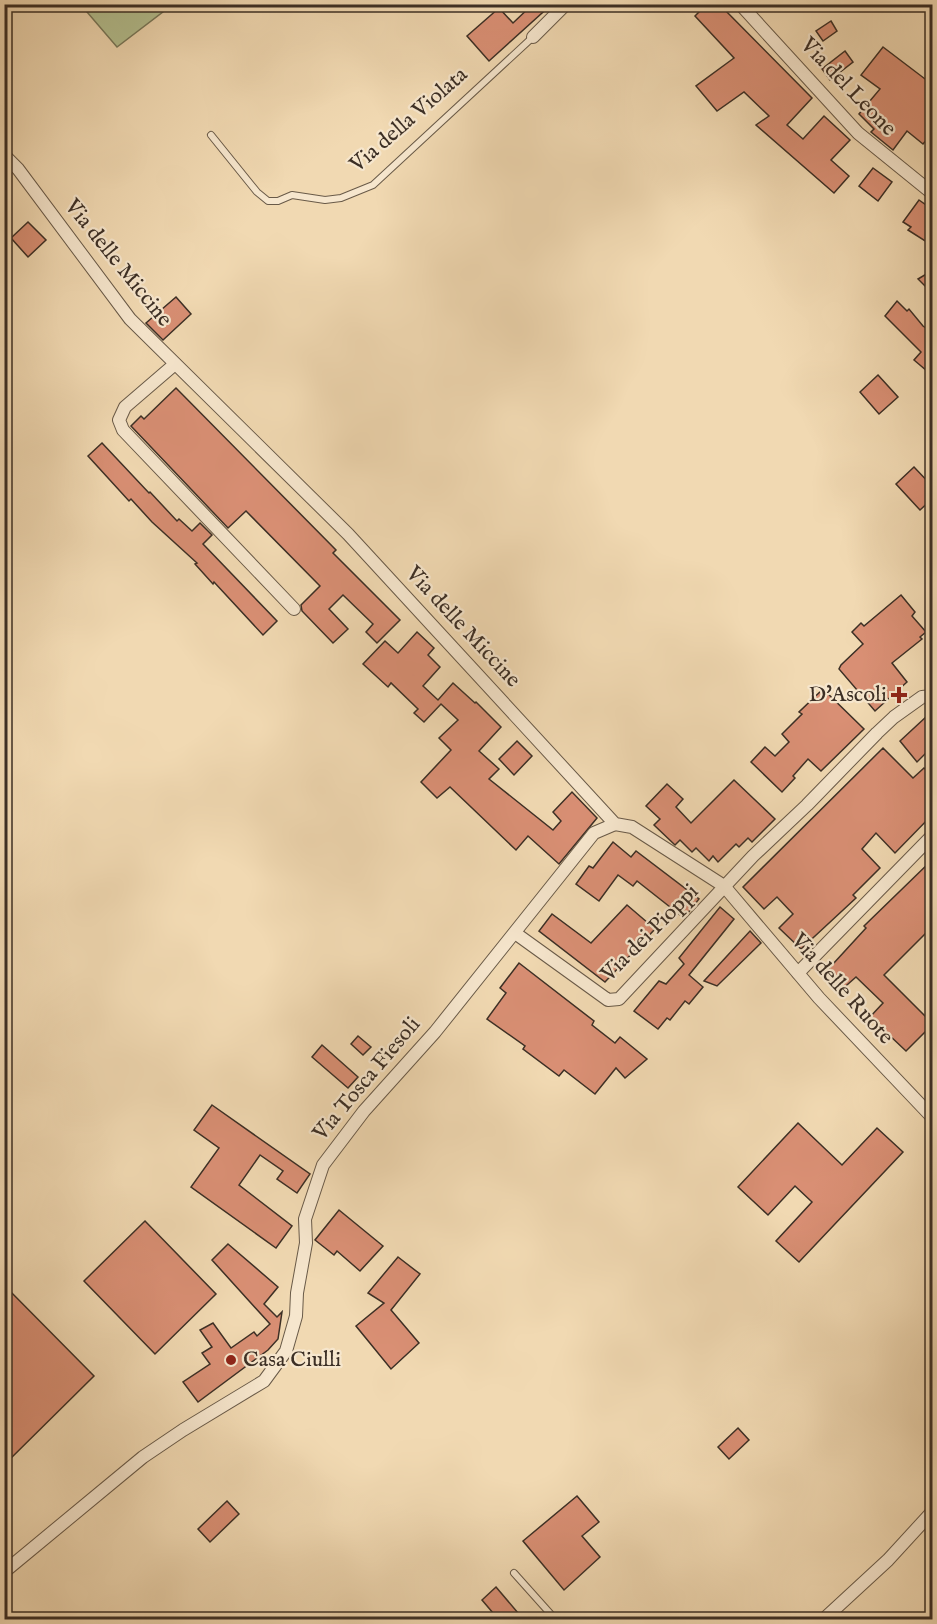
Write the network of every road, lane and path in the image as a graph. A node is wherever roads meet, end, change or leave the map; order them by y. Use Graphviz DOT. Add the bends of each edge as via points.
graph roads {
  1 [pos="566,4"];
  2 [pos="740,4"];
  3 [pos="533,37"];
  4 [pos="211,135"];
  5 [pos="4,155"];
  6 [pos="933,193"];
  7 [pos="175,364"];
  8 [pos="294,609"];
  9 [pos="933,696"];
  10 [pos="615,824"];
  11 [pos="933,836"];
  12 [pos="724,886"];
  13 [pos="515,933"];
  14 [pos="798,973"];
  15 [pos="933,1117"];
  16 [pos="933,1512"];
  17 [pos="4,1572"];
  18 [pos="514,1573"];
  19 [pos="556,1620"];
  20 [pos="823,1620"];
  1 -- 3 [label="street, Via della Violata"];
  2 -- 6 [label="street, Via del Leone" via="858,133"];
  3 -- 4 [label="lane, Via della Violata" via="373,185 341,198 292,195 268,201"];
  5 -- 7 [label="street, Via delle Miccine" via="130,319"];
  7 -- 8 [label="street" via="125,407 120,420 123,430"];
  7 -- 10 [label="street, Via delle Miccine" via="348,534"];
  9 -- 12 [label="street" via="922,697 894,717"];
  10 -- 12 [label="street, Via delle Miccine" via="632,827"];
  10 -- 13 [label="street, Via Tosca Fiesoli" via="594,833"];
  11 -- 14 [label="street"];
  12 -- 13 [label="street, Via dei Pioppi" via="619,999 608,1000"];
  12 -- 14 [label="street, Via delle Ruote"];
  13 -- 17 [label="street, Via Tosca Fiesoli" via="322,1164 304,1219 306,1243 296,1316 286,1351 264,1381 143,1457"];
  14 -- 15 [label="street, Via delle Ruote"];
  16 -- 20 [label="street"];
  18 -- 19 [label="lane"];
}
